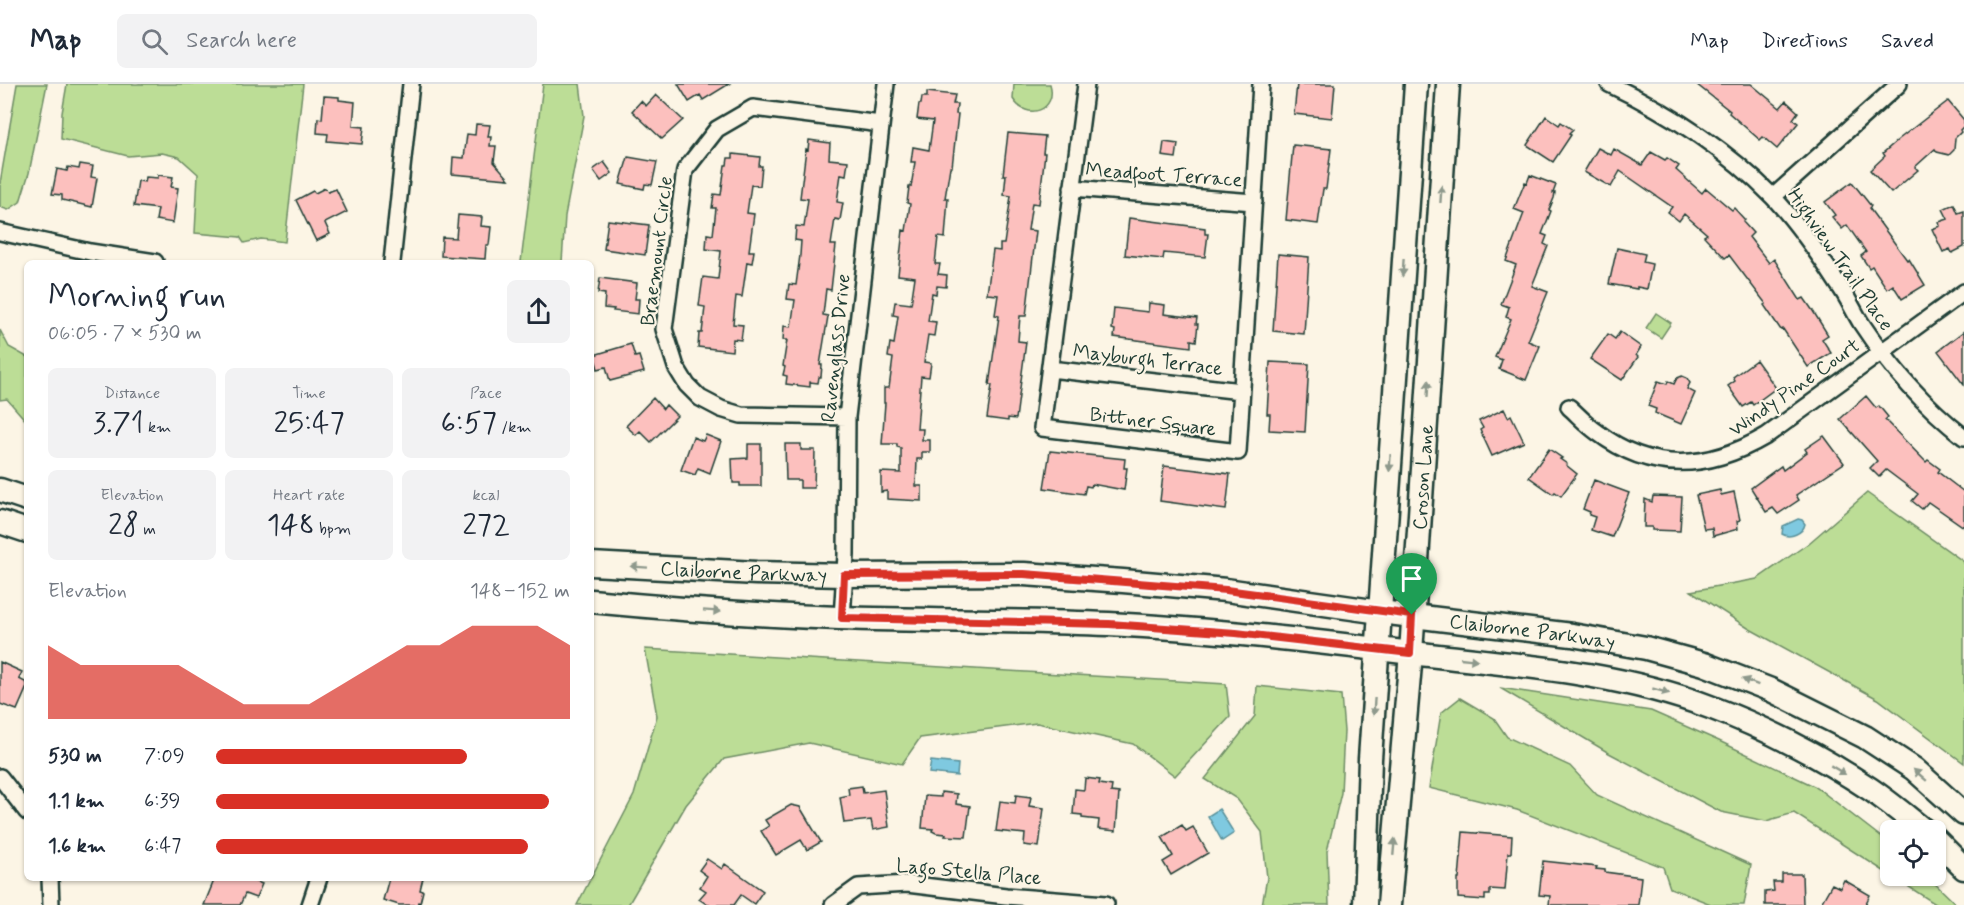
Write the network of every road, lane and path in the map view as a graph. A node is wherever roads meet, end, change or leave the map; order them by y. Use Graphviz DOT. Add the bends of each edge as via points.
graph roads {
  1 [pos="411,84"];
  2 [pos="886,84"];
  3 [pos="1086,84"];
  4 [pos="1261,84"];
  5 [pos="1416,84"];
  6 [pos="1448,84"];
  7 [pos="1609,84"];
  8 [pos="1899,84"];
  9 [pos="881,124"];
  10 [pos="1072,188"];
  11 [pos="1773,197"];
  12 [pos="1254,202"];
  13 [pos="0,232"];
  14 [pos="142,260"];
  15 [pos="392,260"];
  16 [pos="1964,292"];
  17 [pos="1881,352"];
  18 [pos="1050,369"];
  19 [pos="1241,390"];
  20 [pos="1569,407"];
  21 [pos="847,417"];
  22 [pos="1964,437"];
  23 [pos="0,490"];
  24 [pos="24,499"];
  25 [pos="0,522"];
  26 [pos="24,530"];
  27 [pos="594,564"];
  28 [pos="844,575"];
  29 [pos="594,601"];
  30 [pos="1380,612"];
  31 [pos="1412,615"];
  32 [pos="842,618"];
  33 [pos="1377,649"];
  34 [pos="1410,653"];
  35 [pos="0,777"];
  36 [pos="24,808"];
  37 [pos="1964,814"];
  38 [pos="1911,820"];
  39 [pos="1946,850"];
  40 [pos="1964,868"];
  41 [pos="50,881"];
  42 [pos="318,881"];
  43 [pos="1106,904"];
  44 [pos="51,905"];
  45 [pos="310,905"];
  46 [pos="833,905"];
  47 [pos="1365,905"];
  48 [pos="1389,905"];
  1 -- 15 [label="street"];
  2 -- 9 [label="street, Ravenglass Drive"];
  3 -- 10 [label="street, Bittner Square"];
  4 -- 12 [label="street, Bittner Square"];
  5 -- 30 [label="main road, Croson Lane, one-way"];
  31 -- 6 [label="main road, Croson Lane, one-way"];
  7 -- 11 [label="street, Highview Trail Place" via="1688,126"];
  8 -- 11 [label="street"];
  9 -- 21 [label="street, Ravenglass Drive"];
  9 -- 21 [label="street, Braemount Circle" via="753,108 717,129 685,170 664,329 676,367 687,385 721,410 741,415"];
  10 -- 12 [label="street, Meadfoot Terrace"];
  10 -- 18 [label="street, Bittner Square"];
  11 -- 17 [label="street, Highview Trail Place" via="1839,284"];
  12 -- 19 [label="street, Bittner Square"];
  13 -- 14 [label="street"];
  16 -- 17 [label="street, Windy Pine Court"];
  17 -- 20 [label="street, Windy Pine Court" via="1767,436 1724,457 1702,462 1659,462 1626,451 1596,432"];
  17 -- 22 [label="street, Highview Trail Place" via="1913,392"];
  18 -- 19 [label="street, Mayburgh Terrace"];
  18 -- 19 [label="street, Bittner Square" via="1042,428 1238,452"];
  21 -- 28 [label="street, Ravenglass Drive"];
  23 -- 24 [label="main road"];
  25 -- 26 [label="main road"];
  28 -- 27 [label="main road, Claiborne Parkway, one-way"];
  28 -- 30 [label="main road, Claiborne Parkway" via="1024,574 1090,578 1226,590"];
  28 -- 32 [label="street, Ravenglass Drive"];
  29 -- 32 [label="main road, Claiborne Parkway, one-way"];
  30 -- 31 [label="main road, Claiborne Parkway"];
  30 -- 33 [label="main road, Croson Lane"];
  31 -- 34 [label="main road, Croson Lane"];
  37 -- 31 [label="main road, Claiborne Parkway, one-way" via="1914,769 1865,737 1771,690 1704,664 1583,637"];
  32 -- 33 [label="main road, Claiborne Parkway" via="1109,624"];
  33 -- 34 [label="main road, Claiborne Parkway"];
  33 -- 47 [label="main road, Croson Lane, one-way"];
  34 -- 38 [label="main road, Claiborne Parkway, one-way" via="1600,677 1707,706 1798,746 1871,789"];
  48 -- 34 [label="main road, Croson Lane, one-way"];
  35 -- 36 [label="street"];
  39 -- 40 [label="main road"];
  41 -- 44 [label="street"];
  42 -- 45 [label="street"];
  43 -- 46 [label="street, Lago Stella Place" via="907,884 858,887"];
}
